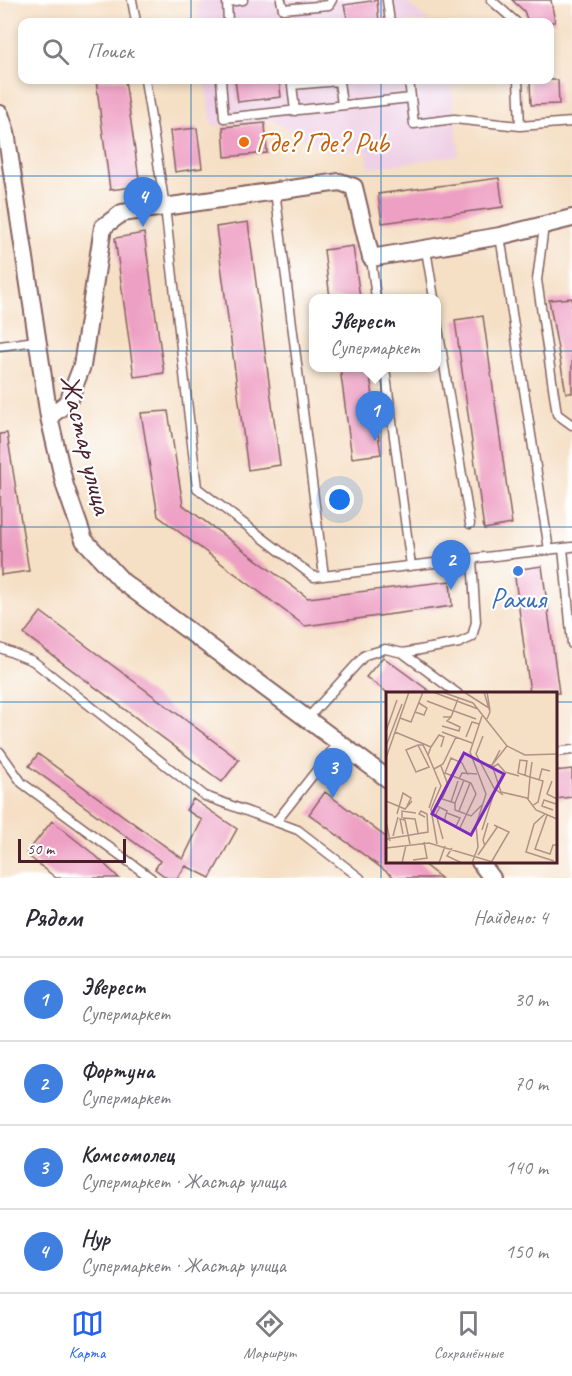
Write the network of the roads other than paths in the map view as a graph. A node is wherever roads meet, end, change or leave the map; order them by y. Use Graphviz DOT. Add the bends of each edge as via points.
graph roads {
  1 [pos="132,0"];
  2 [pos="243,0"];
  3 [pos="281,0"];
  4 [pos="332,0"];
  5 [pos="387,0"];
  6 [pos="490,0"];
  7 [pos="134,18"];
  8 [pos="228,18"];
  9 [pos="389,18"];
  10 [pos="511,18"];
  11 [pos="146,84"];
  12 [pos="221,84"];
  13 [pos="304,84"];
  14 [pos="339,84"];
  15 [pos="409,84"];
  16 [pos="518,84"];
  17 [pos="411,98"];
  18 [pos="342,105"];
  19 [pos="295,111"];
  20 [pos="0,114"];
  21 [pos="572,122"];
  22 [pos="520,126"];
  23 [pos="274,191"];
  24 [pos="165,207"];
  25 [pos="572,218"];
  26 [pos="544,226"];
  27 [pos="500,236"];
  28 [pos="426,250"];
  29 [pos="370,258"];
  30 [pos="375,294"];
  31 [pos="433,294"];
  32 [pos="35,341"];
  33 [pos="0,346"];
  34 [pos="441,347"];
  35 [pos="386,372"];
  36 [pos="49,417"];
  37 [pos="572,425"];
  38 [pos="470,524"];
  39 [pos="567,548"];
  40 [pos="549,550"];
  41 [pos="472,559"];
  42 [pos="411,566"];
  43 [pos="324,576"];
  44 [pos="572,644"];
  45 [pos="0,648"];
  46 [pos="403,653"];
  47 [pos="457,692"];
  48 [pos="307,719"];
  49 [pos="338,743"];
  50 [pos="572,750"];
  51 [pos="0,752"];
  52 [pos="557,752"];
  53 [pos="386,778"];
  54 [pos="276,822"];
  55 [pos="481,863"];
  56 [pos="151,878"];
  57 [pos="360,878"];
  58 [pos="492,878"];
  1 -- 7 [label="lane"];
  2 -- 8 [label="lane" via="226,2"];
  3 -- 4 [label="lane" via="283,9 329,4"];
  5 -- 9 [label="lane"];
  6 -- 10 [label="lane"];
  11 -- 24 [label="lane"];
  12 -- 19 [label="lane" via="224,118"];
  13 -- 19 [label="lane" via="292,85"];
  14 -- 18 [label="lane"];
  15 -- 17 [label="lane"];
  16 -- 22 [label="lane"];
  17 -- 18 [label="lane"];
  17 -- 22 [label="lane" via="414,123 454,120"];
  18 -- 19 [label="lane"];
  20 -- 32 [label="street, Жастар улица" via="6,132"];
  21 -- 22 [label="lane"];
  23 -- 24 [label="street"];
  23 -- 29 [label="street" via="340,182 354,187"];
  23 -- 43 [label="lane"];
  24 -- 36 [label="street" via="122,213 103,227 82,366 68,402"];
  24 -- 43 [label="lane" via="196,488 314,577"];
  25 -- 26 [label="street"];
  26 -- 27 [label="street"];
  26 -- 37 [label="lane" via="537,280 557,414"];
  27 -- 28 [label="street"];
  27 -- 40 [label="lane"];
  28 -- 29 [label="street"];
  28 -- 31 [label="lane"];
  29 -- 30 [label="lane"];
  32 -- 33 [label="lane"];
  32 -- 36 [label="street, Жастар улица"];
  34 -- 38 [label="lane"];
  35 -- 42 [label="lane"];
  36 -- 48 [label="street, Жастар улица" via="65,486 84,540 123,582"];
  39 -- 40 [label="lane"];
  39 -- 44 [label="lane"];
  40 -- 41 [label="lane"];
  41 -- 42 [label="lane"];
  41 -- 46 [label="lane" via="476,622 472,637"];
  42 -- 43 [label="lane"];
  45 -- 54 [label="lane" via="33,661 206,796"];
  46 -- 47 [label="lane"];
  46 -- 48 [label="lane" via="385,649 365,655"];
  48 -- 49 [label="street, Жастар улица"];
  49 -- 53 [label="street, Жастар улица"];
  49 -- 54 [label="lane"];
  50 -- 52 [label="lane"];
  51 -- 56 [label="lane" via="22,783"];
  54 -- 57 [label="lane" via="298,830"];
  55 -- 58 [label="street"];
}
